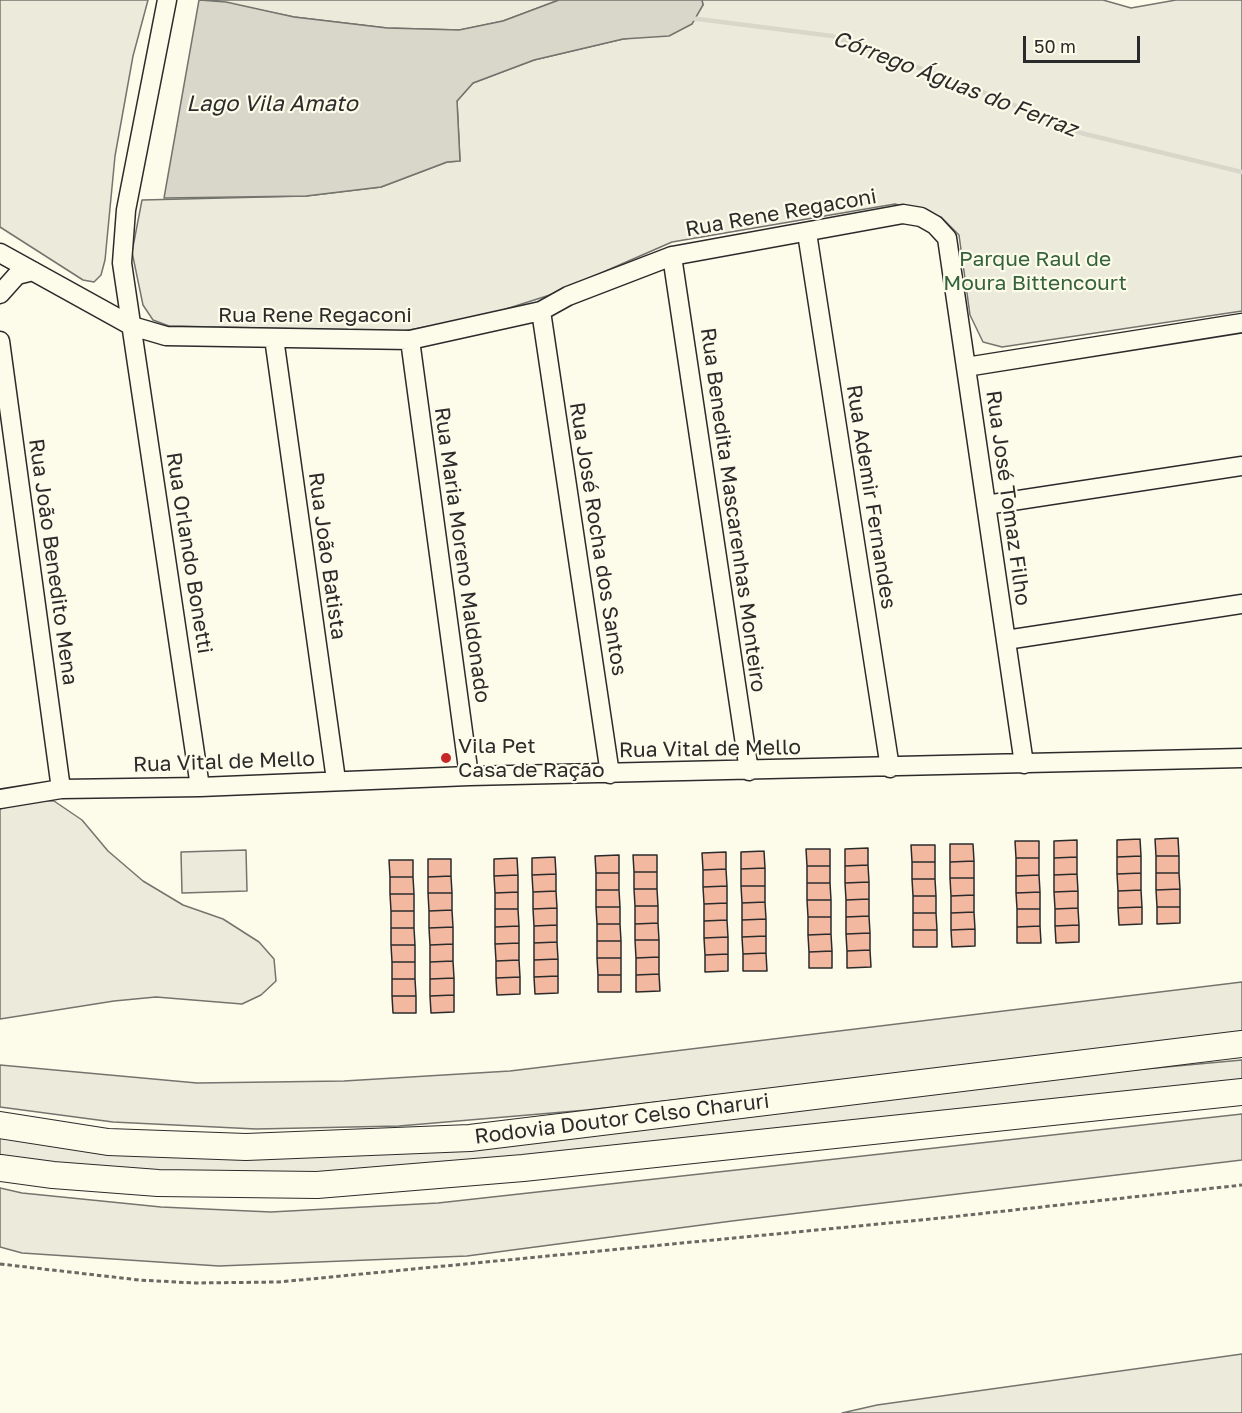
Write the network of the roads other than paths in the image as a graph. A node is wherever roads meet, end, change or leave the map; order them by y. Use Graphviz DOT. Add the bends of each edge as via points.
graph roads {
  1 [pos="167,0"];
  2 [pos="807,233"];
  3 [pos="947,238"];
  4 [pos="0,253"];
  5 [pos="672,256"];
  6 [pos="33,271"];
  7 [pos="0,294"];
  8 [pos="541,311"];
  9 [pos="1242,323"];
  10 [pos="132,326"];
  11 [pos="274,338"];
  12 [pos="410,340"];
  13 [pos="0,341"];
  14 [pos="966,367"];
  15 [pos="1242,466"];
  16 [pos="986,505"];
  17 [pos="1242,604"];
  18 [pos="1006,640"];
  19 [pos="1242,759"];
  20 [pos="1024,764"];
  21 [pos="890,768"];
  22 [pos="749,771"];
  23 [pos="610,774"];
  24 [pos="469,776"];
  25 [pos="336,780"];
  26 [pos="200,788"];
  27 [pos="61,789"];
  28 [pos="0,799"];
  29 [pos="1242,1044"];
  30 [pos="1242,1092"];
  31 [pos="0,1125"];
  32 [pos="0,1168"];
  1 -- 10 [label="street, Rua Orlando Bonetti" via="126,210 122,263"];
  2 -- 3 [label="street, Rua Rene Regaconi" via="903,214 921,217"];
  2 -- 5 [label="street, Rua Rene Regaconi"];
  2 -- 21 [label="street, Rua Ademir Fernandes"];
  3 -- 14 [label="street, Rua José Tomaz Filho"];
  4 -- 6 [label="street, Rua Rene Regaconi"];
  5 -- 8 [label="street, Rua Rene Regaconi" via="568,296"];
  5 -- 22 [label="street, Rua Benedita Mascarenhas Monteiro"];
  6 -- 7 [label="street" via="17,276"];
  6 -- 10 [label="street, Rua Rene Regaconi"];
  8 -- 12 [label="street, Rua Rene Regaconi"];
  8 -- 23 [label="street, Rua José Rocha dos Santos"];
  9 -- 14 [label="street"];
  10 -- 11 [label="street, Rua Rene Regaconi" via="166,336"];
  10 -- 26 [label="street, Rua Orlando Bonetti"];
  11 -- 12 [label="street, Rua Rene Regaconi"];
  11 -- 25 [label="street, Rua João Batista"];
  12 -- 24 [label="street, Rua Maria Moreno Maldonado"];
  13 -- 27 [label="street, Rua João Benedito Mena"];
  14 -- 16 [label="street, Rua José Tomaz Filho"];
  15 -- 16 [label="street"];
  16 -- 18 [label="street, Rua José Tomaz Filho"];
  17 -- 18 [label="street"];
  18 -- 20 [label="street, Rua José Tomaz Filho"];
  19 -- 20 [label="street, Rua Vital de Mello"];
  20 -- 21 [label="street, Rua Vital de Mello"];
  21 -- 22 [label="street, Rua Vital de Mello"];
  22 -- 23 [label="street, Rua Vital de Mello"];
  23 -- 24 [label="street, Rua Vital de Mello"];
  24 -- 25 [label="street, Rua Vital de Mello"];
  25 -- 26 [label="street, Rua Vital de Mello"];
  26 -- 27 [label="street, Rua Vital de Mello"];
  27 -- 28 [label="street, Rua Vital de Mello"];
  29 -- 31 [label="highway, Rodovia Doutor Celso Charuri" via="470,1138 246,1147 108,1143"];
  30 -- 32 [label="highway, Rodovia Doutor Celso Charuri" via="535,1167 317,1185 158,1183"];
}
